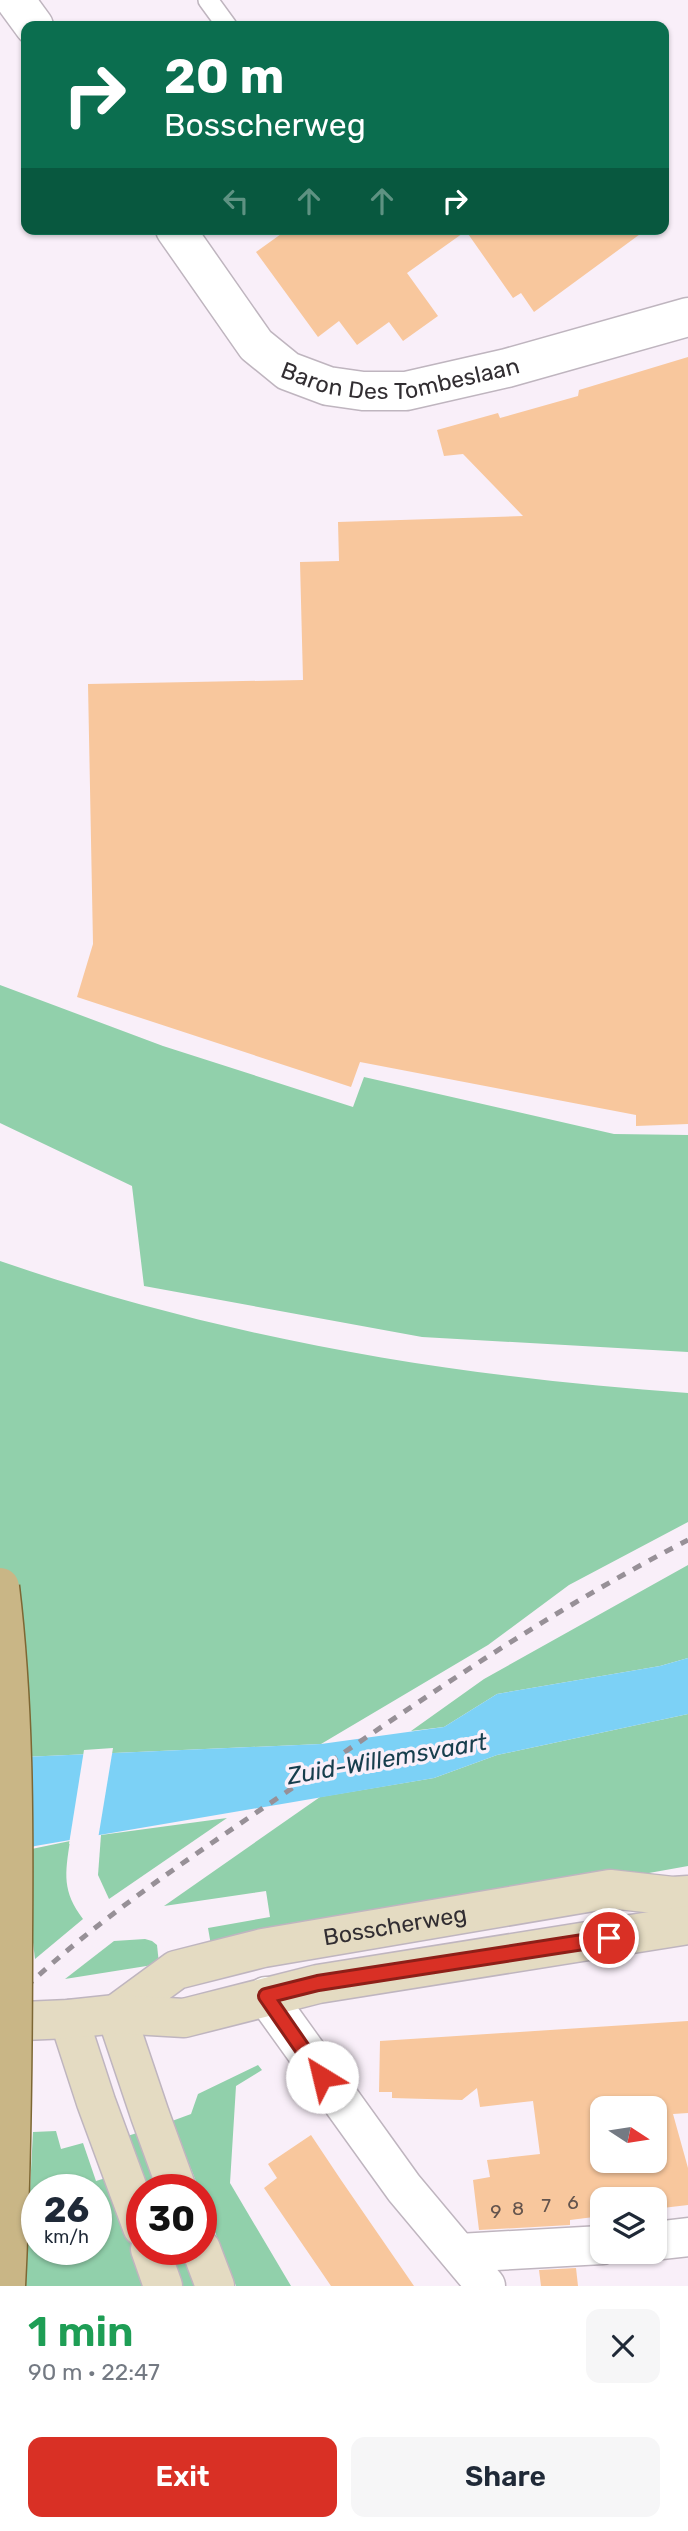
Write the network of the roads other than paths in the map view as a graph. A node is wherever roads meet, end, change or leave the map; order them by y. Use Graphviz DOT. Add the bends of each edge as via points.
graph roads {
  1 [pos="208,0"];
  2 [pos="223,21"];
  3 [pos="179,235"];
  4 [pos="688,317"];
  5 [pos="0,1587"];
  6 [pos="688,1895"];
  7 [pos="688,1925"];
  8 [pos="266,1996"];
  9 [pos="116,2014"];
  10 [pos="69,2019"];
  11 [pos="0,2022"];
  12 [pos="171,2174"];
  13 [pos="126,2184"];
  14 [pos="688,2237"];
  15 [pos="667,2239"];
  16 [pos="590,2246"];
  17 [pos="458,2253"];
  18 [pos="156,2265"];
  19 [pos="207,2265"];
  20 [pos="6,2286"];
  21 [pos="163,2286"];
  22 [pos="215,2286"];
  23 [pos="486,2286"];
  1 -- 2 [label="lane"];
  3 -- 4 [label="street, Baron Des Tombeslaan" via="256,345 288,371 328,386 406,391"];
  5 -- 20 [label="main road, bridge" via="14,1827 13,2132"];
  6 -- 9 [label="street, Bosscherweg" via="610,1889 263,1948 176,1970"];
  7 -- 8 [label="street, Bosscherweg" via="318,1983"];
  8 -- 9 [label="street, Bosscherweg" via="184,2018"];
  8 -- 17 [label="street" via="404,2188"];
  9 -- 10 [label="street, Bosscherweg"];
  9 -- 12 [label="street"];
  10 -- 11 [label="street, Bosscherweg"];
  10 -- 13 [label="street"];
  14 -- 15 [label="street"];
  16 -- 17 [label="street"];
  17 -- 23 [label="street"];
  18 -- 21 [label="street"];
  19 -- 22 [label="street"];
}
